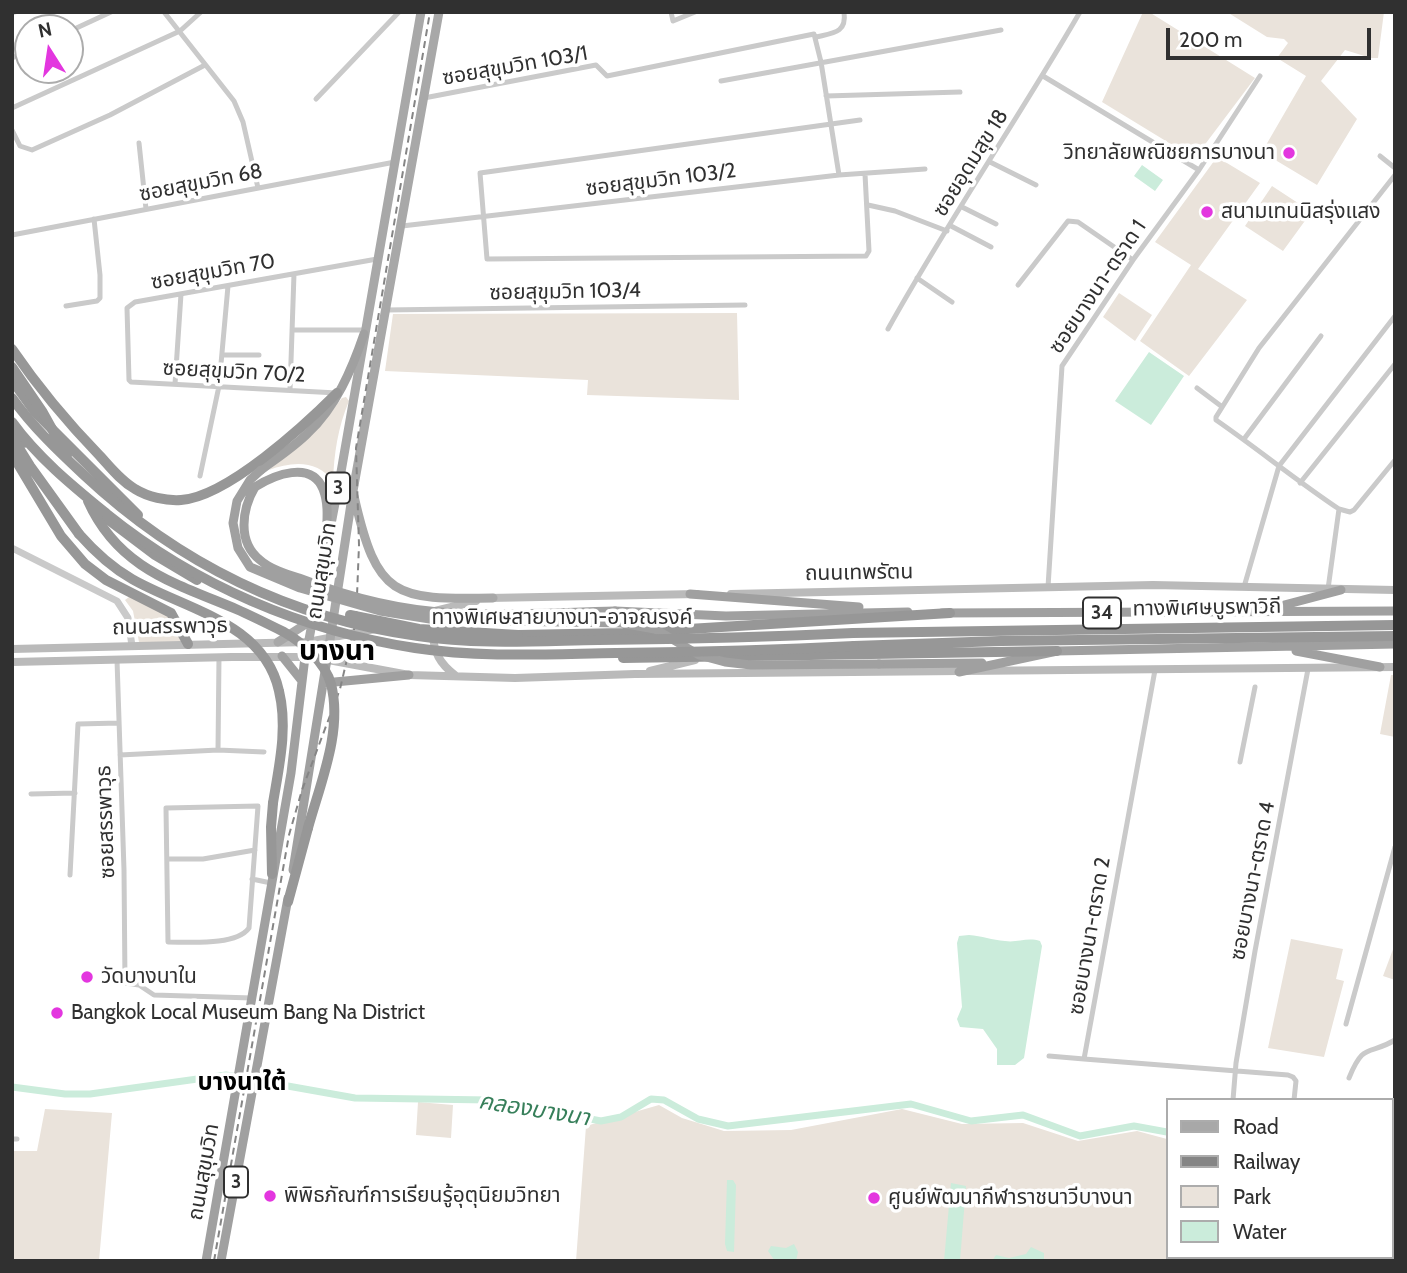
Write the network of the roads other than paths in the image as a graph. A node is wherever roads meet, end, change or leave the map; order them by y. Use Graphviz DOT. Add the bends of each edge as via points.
graph roads {
  1 [pos="111,12"];
  2 [pos="164,12"];
  3 [pos="201,12"];
  4 [pos="399,12"];
  5 [pos="421,12"];
  6 [pos="439,12"];
  7 [pos="671,12"];
  8 [pos="695,12"];
  9 [pos="844,12"];
  10 [pos="1080,12"];
  11 [pos="103,14"];
  12 [pos="84,24"];
  13 [pos="1001,30"];
  14 [pos="180,31"];
  15 [pos="815,35"];
  16 [pos="821,62"];
  17 [pos="205,65"];
  18 [pos="1043,76"];
  19 [pos="1260,76"];
  20 [pos="721,81"];
  21 [pos="960,92"];
  22 [pos="826,96"];
  23 [pos="424,98"];
  24 [pos="316,99"];
  25 [pos="12,108"];
  26 [pos="860,120"];
  27 [pos="830,123"];
  28 [pos="12,130"];
  29 [pos="139,144"];
  30 [pos="1380,156"];
  31 [pos="395,162"];
  32 [pos="990,162"];
  33 [pos="412,164"];
  34 [pos="1395,168"];
  35 [pos="925,169"];
  36 [pos="1199,170"];
  37 [pos="865,174"];
  38 [pos="839,175"];
  39 [pos="1395,175"];
  40 [pos="1036,185"];
  41 [pos="258,188"];
  42 [pos="868,205"];
  43 [pos="962,207"];
  44 [pos="146,209"];
  45 [pos="484,216"];
  46 [pos="94,219"];
  47 [pos="996,224"];
  48 [pos="402,226"];
  49 [pos="949,229"];
  50 [pos="12,235"];
  51 [pos="991,247"];
  52 [pos="377,259"];
  53 [pos="1133,260"];
  54 [pos="294,274"];
  55 [pos="917,278"];
  56 [pos="1018,285"];
  57 [pos="228,286"];
  58 [pos="181,294"];
  59 [pos="952,302"];
  60 [pos="745,305"];
  61 [pos="66,306"];
  62 [pos="386,310"];
  63 [pos="1395,316"];
  64 [pos="365,328"];
  65 [pos="888,329"];
  66 [pos="292,330"];
  67 [pos="1321,336"];
  68 [pos="12,349"];
  69 [pos="222,355"];
  70 [pos="259,355"];
  71 [pos="1395,364"];
  72 [pos="12,367"];
  73 [pos="12,380"];
  74 [pos="129,380"];
  75 [pos="175,384"];
  76 [pos="219,386"];
  77 [pos="1197,388"];
  78 [pos="290,390"];
  79 [pos="337,393"];
  80 [pos="12,398"];
  81 [pos="1221,406"];
  82 [pos="12,422"];
  83 [pos="12,431"];
  84 [pos="12,437"];
  85 [pos="1244,439"];
  86 [pos="12,454"];
  87 [pos="1395,460"];
  88 [pos="1279,466"];
  89 [pos="200,476"];
  90 [pos="1300,483"];
  91 [pos="353,491"];
  92 [pos="1339,509"];
  93 [pos="326,545"];
  94 [pos="12,548"];
  95 [pos="1048,587"];
  96 [pos="1244,588"];
  97 [pos="1328,590"];
  98 [pos="1340,590"];
  99 [pos="1395,590"];
  100 [pos="690,594"];
  101 [pos="493,598"];
  102 [pos="451,606"];
  103 [pos="882,611"];
  104 [pos="1395,611"];
  105 [pos="1254,612"];
  106 [pos="950,614"];
  107 [pos="312,620"];
  108 [pos="1395,625"];
  109 [pos="853,633"];
  110 [pos="1395,636"];
  111 [pos="329,639"];
  112 [pos="278,642"];
  113 [pos="307,642"];
  114 [pos="1395,644"];
  115 [pos="183,645"];
  116 [pos="132,646"];
  117 [pos="854,646"];
  118 [pos="1278,647"];
  119 [pos="12,649"];
  120 [pos="1057,651"];
  121 [pos="282,656"];
  122 [pos="214,657"];
  123 [pos="305,657"];
  124 [pos="705,657"];
  125 [pos="178,659"];
  126 [pos="327,659"];
  127 [pos="117,660"];
  128 [pos="12,662"];
  129 [pos="1001,663"];
  130 [pos="1380,667"];
  131 [pos="1395,667"];
  132 [pos="1308,669"];
  133 [pos="1155,670"];
  134 [pos="960,672"];
  135 [pos="635,674"];
  136 [pos="410,675"];
  137 [pos="456,676"];
  138 [pos="302,681"];
  139 [pos="323,684"];
  140 [pos="1255,687"];
  141 [pos="119,723"];
  142 [pos="218,750"];
  143 [pos="264,752"];
  144 [pos="120,755"];
  145 [pos="1240,762"];
  146 [pos="75,793"];
  147 [pos="31,794"];
  148 [pos="1395,847"];
  149 [pos="255,850"];
  150 [pos="167,859"];
  151 [pos="70,875"];
  152 [pos="272,878"];
  153 [pos="252,879"];
  154 [pos="288,902"];
  155 [pos="245,934"];
  156 [pos="262,938"];
  157 [pos="252,998"];
  158 [pos="1346,1024"];
  159 [pos="1395,1040"];
  160 [pos="1049,1056"];
  161 [pos="1084,1059"];
  162 [pos="1235,1071"];
  163 [pos="1349,1078"];
  164 [pos="1233,1098"];
  165 [pos="1294,1098"];
  166 [pos="206,1261"];
  167 [pos="221,1261"];
  1 -- 11 [label="street"];
  2 -- 14 [label="street"];
  3 -- 14 [label="street"];
  4 -- 24 [label="street"];
  5 -- 31 [label="main road, ถนนสุขุมวิท"];
  6 -- 23 [label="main road, ถนนสุขุมวิท"];
  7 -- 8 [label="street" via="673,21"];
  9 -- 15 [label="street" via="842,29"];
  10 -- 18 [label="street, ซอยอุดมสุข 18"];
  11 -- 12 [label="street"];
  13 -- 16 [label="street"];
  14 -- 17 [label="street"];
  14 -- 25 [label="street"];
  15 -- 16 [label="street"];
  15 -- 23 [label="street, ซอยสุขุมวิท 103/1" via="607,76 597,64"];
  16 -- 20 [label="street"];
  16 -- 22 [label="street"];
  17 -- 28 [label="street" via="32,150 20,146"];
  17 -- 41 [label="street" via="234,101"];
  18 -- 32 [label="street, ซอยอุดมสุข 18"];
  18 -- 36 [label="street"];
  19 -- 36 [label="street, ซอยบางนา-ตราด 1"];
  21 -- 22 [label="street"];
  22 -- 27 [label="street"];
  23 -- 33 [label="main road, ถนนสุขุมวิท"];
  26 -- 27 [label="street"];
  27 -- 38 [label="street"];
  27 -- 45 [label="street" via="480,173"];
  29 -- 44 [label="street"];
  30 -- 34 [label="street"];
  31 -- 33 [label="main road"];
  31 -- 41 [label="street, ซอยสุขุมวิท 68"];
  31 -- 52 [label="main road, ถนนสุขุมวิท"];
  32 -- 40 [label="street"];
  32 -- 43 [label="street, ซอยอุดมสุข 18"];
  33 -- 48 [label="main road, ถนนสุขุมวิท"];
  35 -- 37 [label="street, ซอยสุขุมวิท 103/2"];
  36 -- 53 [label="street, ซอยบางนา-ตราด 1"];
  37 -- 38 [label="street, ซอยสุขุมวิท 103/2"];
  37 -- 42 [label="street"];
  38 -- 45 [label="street, ซอยสุขุมวิท 103/2"];
  39 -- 81 [label="street" via="1259,348"];
  41 -- 44 [label="street, ซอยสุขุมวิท 68"];
  42 -- 45 [label="street" via="866,256 486,259"];
  42 -- 49 [label="street"];
  43 -- 47 [label="street"];
  43 -- 49 [label="street, ซอยอุดมสุข 18"];
  44 -- 46 [label="street, ซอยสุขุมวิท 68"];
  45 -- 48 [label="street, ซอยสุขุมวิท 103/2"];
  46 -- 50 [label="street, ซอยสุขุมวิท 68"];
  46 -- 61 [label="street" via="100,298"];
  48 -- 62 [label="main road, ถนนสุขุมวิท"];
  49 -- 51 [label="street"];
  49 -- 55 [label="street, ซอยอุดมสุข 18"];
  52 -- 54 [label="street, ซอยสุขุมวิท 70"];
  52 -- 64 [label="main road, ถนนสุขุมวิท"];
  53 -- 56 [label="street" via="1078,222 1068,221"];
  53 -- 95 [label="street, ซอยบางนา-ตราด 1" via="1062,366"];
  54 -- 57 [label="street, ซอยสุขุมวิท 70"];
  54 -- 66 [label="street"];
  55 -- 59 [label="street"];
  55 -- 65 [label="street, ซอยอุดมสุข 18"];
  57 -- 58 [label="street, ซอยสุขุมวิท 70"];
  57 -- 69 [label="street"];
  58 -- 74 [label="street, ซอยสุขุมวิท 70" via="135,302 127,308"];
  58 -- 75 [label="street"];
  60 -- 62 [label="street, ซอยสุขุมวิท 103/4"];
  62 -- 91 [label="main road, ถนนสุขุมวิท / 3"];
  63 -- 88 [label="street"];
  64 -- 66 [label="street"];
  64 -- 79 [label="highway"];
  64 -- 93 [label="main road, ถนนสุขุมวิท / 3"];
  66 -- 78 [label="street"];
  67 -- 85 [label="street"];
  68 -- 79 [label="highway" via="36,385 122,480 163,499 192,498 224,485 297,431"];
  69 -- 70 [label="street"];
  69 -- 76 [label="street"];
  71 -- 90 [label="street"];
  72 -- 154 [label="highway, bridge" via="59,440 92,511 128,557 153,574 285,632 321,665 331,683 331,740"];
  73 -- 106 [label="highway, bridge" via="35,412 134,512 165,536 250,584 362,618 419,629 518,635"];
  74 -- 75 [label="street, ซอยสุขุมวิท 70/2"];
  75 -- 76 [label="street, ซอยสุขุมวิท 70/2"];
  76 -- 78 [label="street, ซอยสุขุมวิท 70/2"];
  76 -- 89 [label="street"];
  77 -- 81 [label="street"];
  78 -- 79 [label="street, ซอยสุขุมวิท 70/2"];
  79 -- 129 [label="highway, bridge" via="309,433 250,480 237,501 233,523 238,548 250,567 300,588 380,611 436,620 621,622 655,629 699,655 751,665"];
  80 -- 109 [label="highway, ทางพิเศษสายบางนา-อาจณรงค์, bridge" via="30,422 101,491 177,549 250,588 361,625 418,636 505,642"];
  81 -- 85 [label="street" via="1216,421"];
  82 -- 117 [label="highway, ทางพิเศษสายบางนา-อาจณรงค์, bridge" via="52,466 163,555 202,578 291,617 359,637 416,648 517,654"];
  83 -- 124 [label="highway, bridge" via="65,484 155,555 290,623 415,653 516,659"];
  84 -- 152 [label="highway, bridge" via="91,548 145,586 226,624 268,662 280,693 283,727 273,803"];
  85 -- 88 [label="street"];
  86 -- 115 [label="highway" via="61,536 85,564 106,580 171,613"];
  87 -- 92 [label="street" via="1354,510"];
  88 -- 90 [label="street"];
  88 -- 96 [label="street"];
  90 -- 92 [label="street"];
  91 -- 101 [label="main road" via="363,536 376,566 392,585 413,596"];
  91 -- 111 [label="main road, ถนนสุขุมวิท / 3"];
  92 -- 97 [label="street"];
  93 -- 103 [label="highway, bridge" via="327,505 316,478 285,473 256,487 244,517 245,536 259,560 327,589 405,607 452,613 615,611 726,616"];
  93 -- 107 [label="main road, ถนนสุขุมวิท / 3"];
  94 -- 116 [label="street" via="117,601 128,618"];
  95 -- 96 [label="main road, ถนนเทพรัตน / 34"];
  95 -- 100 [label="main road, ถนนเทพรัตน / 34"];
  96 -- 97 [label="main road, ถนนเทพรัตน / 34"];
  97 -- 98 [label="main road, ถนนเทพรัตน / 34"];
  98 -- 99 [label="main road, ถนนเทพรัตน / 34"];
  98 -- 105 [label="highway"];
  100 -- 101 [label="main road, ถนนเทพรัตน / 34"];
  100 -- 103 [label="highway"];
  101 -- 102 [label="main road, ถนนเทพรัตน / 34"];
  102 -- 111 [label="main road, ถนนเทพรัตน / 34"];
  102 -- 137 [label="main road" via="437,619 433,644 439,660"];
  103 -- 106 [label="highway"];
  104 -- 105 [label="highway, 34"];
  105 -- 106 [label="highway, 34"];
  107 -- 112 [label="main road"];
  107 -- 113 [label="main road, ถนนสุขุมวิท / 3"];
  108 -- 109 [label="highway, ทางพิเศษบูรพาวิถี"];
  110 -- 117 [label="highway, ทางพิเศษบูรพาวิถี"];
  111 -- 113 [label="main road, ถนนสรรพาวุธ"];
  111 -- 126 [label="main road, ถนนสุขุมวิท / 3"];
  112 -- 113 [label="main road, ถนนสรรพาวุธ"];
  112 -- 115 [label="main road, ถนนสรรพาวุธ"];
  113 -- 123 [label="main road, ถนนสุขุมวิท / 3"];
  114 -- 118 [label="highway, 34"];
  115 -- 116 [label="main road, ถนนสรรพาวุธ"];
  115 -- 122 [label="main road"];
  115 -- 125 [label="main road" via="184,653"];
  116 -- 119 [label="main road, ถนนสรรพาวุธ"];
  118 -- 120 [label="highway, 34"];
  118 -- 130 [label="highway"];
  120 -- 124 [label="highway"];
  120 -- 129 [label="highway"];
  121 -- 122 [label="main road, ถนนสรรพาวุธ"];
  121 -- 123 [label="main road, ถนนสรรพาวุธ"];
  121 -- 138 [label="highway"];
  122 -- 125 [label="main road, ถนนสรรพาวุธ"];
  122 -- 142 [label="street"];
  123 -- 126 [label="main road, ถนนสรรพาวุธ"];
  123 -- 138 [label="highway, ถนนสุขุมวิท / 3"];
  124 -- 135 [label="main road"];
  125 -- 127 [label="main road, ถนนสรรพาวุธ"];
  126 -- 136 [label="main road"];
  126 -- 139 [label="highway, ถนนสุขุมวิท / 3"];
  127 -- 128 [label="main road, ถนนสรรพาวุธ"];
  127 -- 141 [label="street, ซอยสรรพาวุธ"];
  129 -- 134 [label="highway"];
  130 -- 131 [label="main road"];
  130 -- 132 [label="main road"];
  132 -- 133 [label="main road"];
  132 -- 162 [label="street, ซอยบางนา-ตราด 4"];
  133 -- 134 [label="main road"];
  133 -- 161 [label="street, ซอยบางนา-ตราด 2"];
  134 -- 135 [label="main road"];
  135 -- 137 [label="main road"];
  136 -- 137 [label="main road"];
  136 -- 139 [label="highway"];
  138 -- 152 [label="highway, ถนนสุขุมวิท / 3"];
  139 -- 154 [label="highway, ถนนสุขุมวิท / 3"];
  140 -- 145 [label="street"];
  141 -- 144 [label="street, ซอยสรรพาวุธ"];
  141 -- 146 [label="street" via="78,724"];
  142 -- 143 [label="street"];
  142 -- 144 [label="street"];
  144 -- 157 [label="street, ซอยสรรพาวุธ" via="125,983 139,985 154,995"];
  146 -- 147 [label="street"];
  146 -- 151 [label="street"];
  148 -- 158 [label="street"];
  149 -- 150 [label="street" via="203,859"];
  149 -- 150 [label="street" via="258,806 166,808"];
  149 -- 153 [label="street"];
  150 -- 155 [label="street" via="168,942 207,942"];
  152 -- 153 [label="street"];
  152 -- 156 [label="highway, ถนนสุขุมวิท / 3"];
  153 -- 155 [label="street" via="252,910"];
  154 -- 167 [label="highway, ถนนสุขุมวิท / 3"];
  155 -- 156 [label="street"];
  156 -- 157 [label="highway, ถนนสุขุมวิท / 3"];
  157 -- 166 [label="highway, ถนนสุขุมวิท / 3"];
  159 -- 163 [label="street" via="1367,1050"];
  160 -- 161 [label="street"];
  161 -- 162 [label="street"];
  162 -- 164 [label="street, ซอยบางนา-ตราด 4"];
  162 -- 165 [label="street" via="1293,1077"];
}
